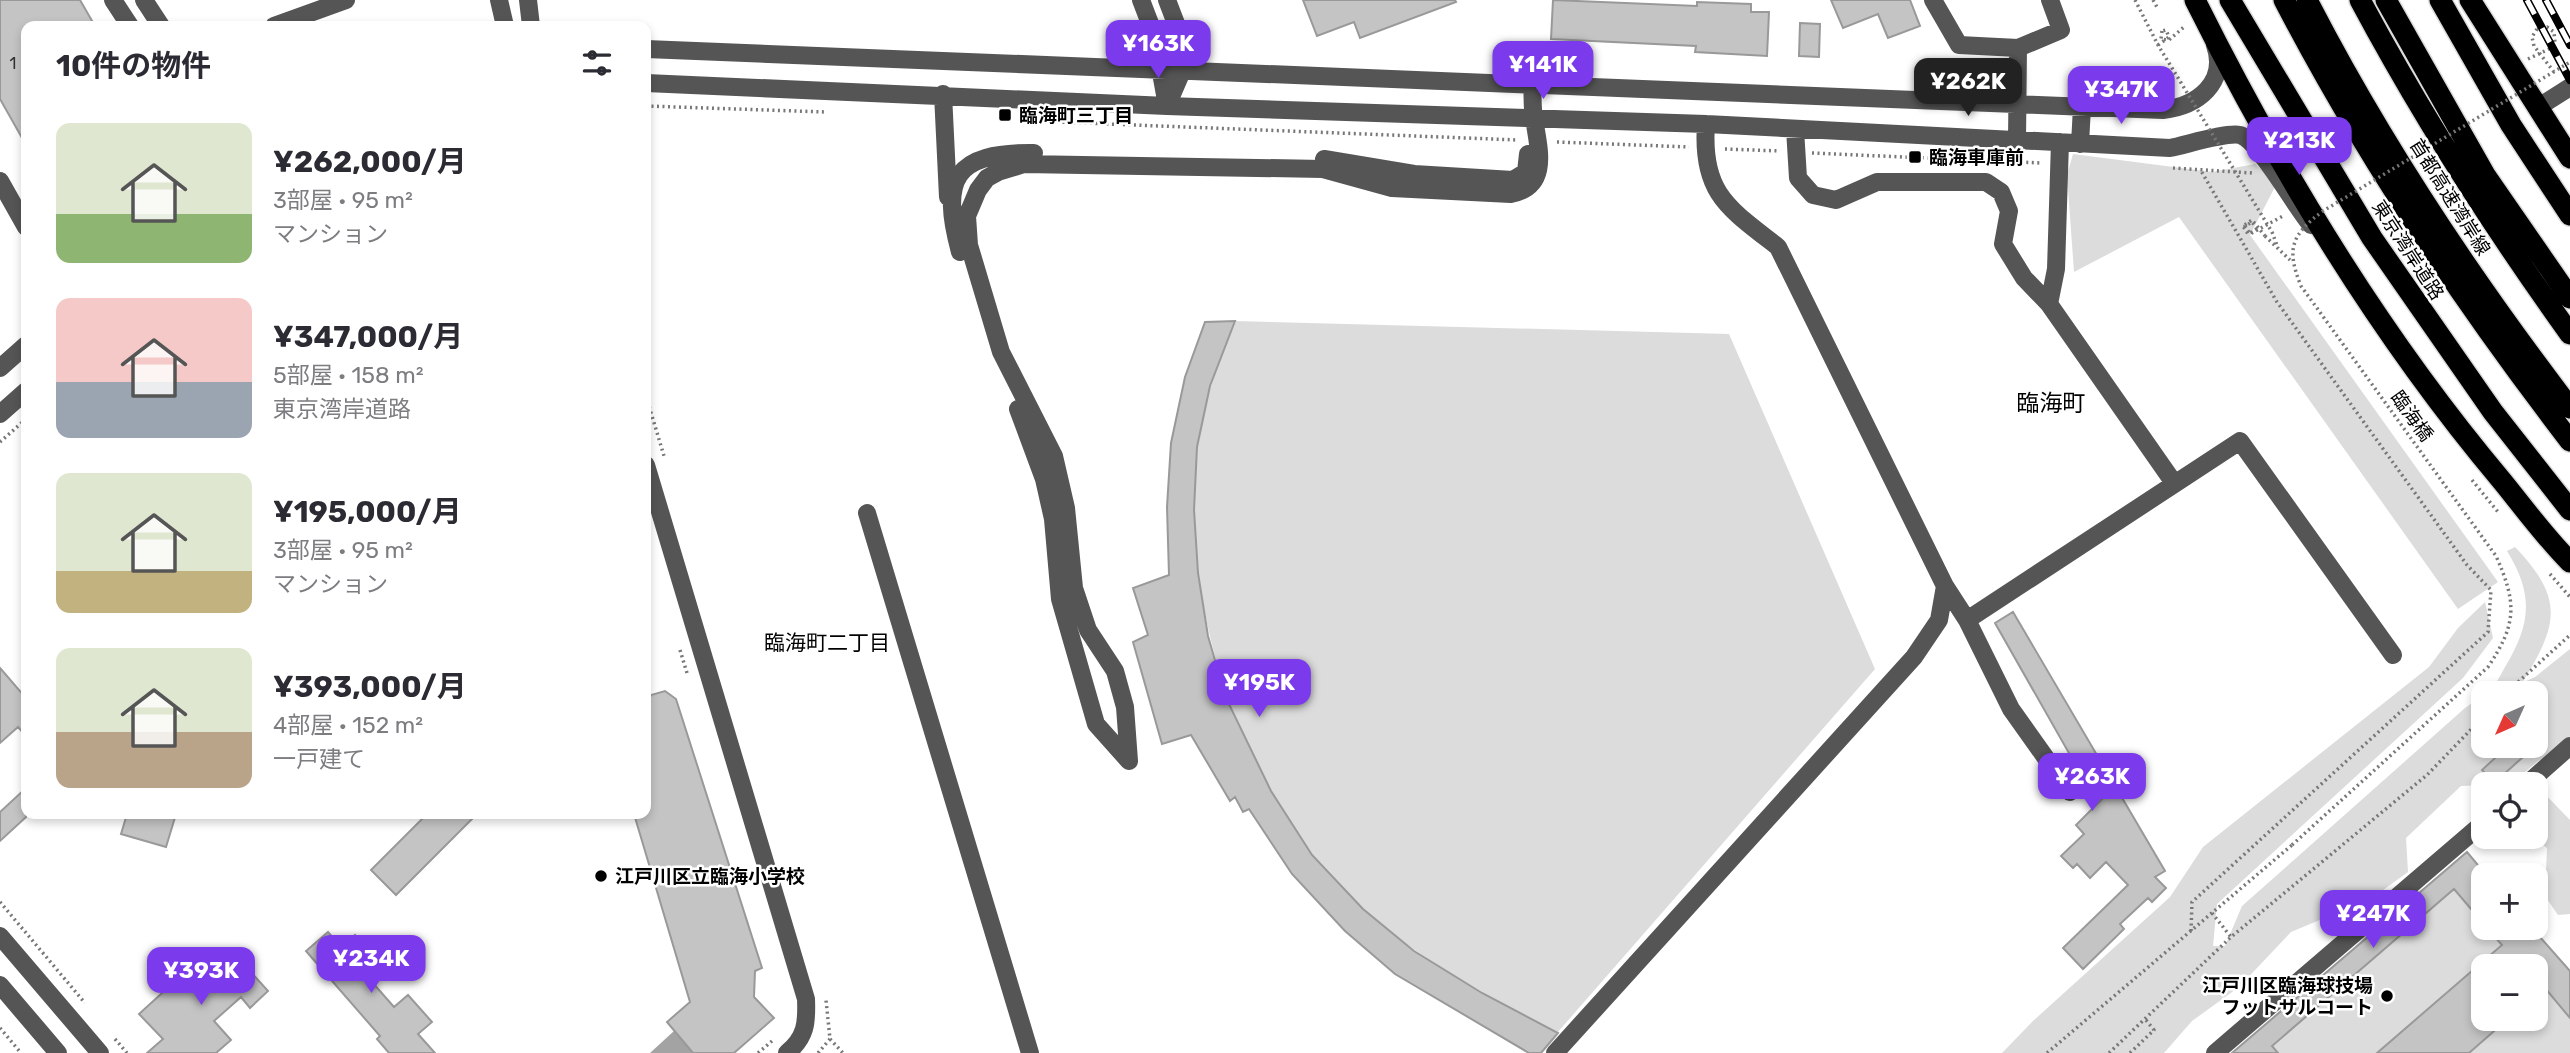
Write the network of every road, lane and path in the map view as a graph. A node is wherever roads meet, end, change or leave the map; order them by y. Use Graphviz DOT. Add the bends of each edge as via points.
graph roads {
  1 [pos="113,0"];
  2 [pos="144,0"];
  3 [pos="346,0"];
  4 [pos="499,0"];
  5 [pos="528,0"];
  6 [pos="1141,0"];
  7 [pos="1167,0"];
  8 [pos="1933,0"];
  9 [pos="2050,0"];
  10 [pos="2135,0"];
  11 [pos="2153,0"];
  12 [pos="2195,0"];
  13 [pos="2230,0"];
  14 [pos="2284,0"];
  15 [pos="2360,0"];
  16 [pos="2377,0"];
  17 [pos="2386,0"];
  18 [pos="2440,0"];
  19 [pos="2470,0"];
  20 [pos="2309,5"];
  21 [pos="2158,9"];
  22 [pos="127,21"];
  23 [pos="157,21"];
  24 [pos="291,21"];
  25 [pos="504,21"];
  26 [pos="530,21"];
  27 [pos="2185,26"];
  28 [pos="2210,31"];
  29 [pos="2158,45"];
  30 [pos="2018,48"];
  31 [pos="651,49"];
  32 [pos="2527,60"];
  33 [pos="2570,62"];
  34 [pos="1158,67"];
  35 [pos="1183,69"];
  36 [pos="2554,72"];
  37 [pos="651,83"];
  38 [pos="1532,84"];
  39 [pos="2570,87"];
  40 [pos="943,94"];
  41 [pos="2018,104"];
  42 [pos="651,106"];
  43 [pos="1167,106"];
  44 [pos="2082,107"];
  45 [pos="2537,108"];
  46 [pos="834,112"];
  47 [pos="1534,120"];
  48 [pos="1053,122"];
  49 [pos="1706,124"];
  50 [pos="1795,129"];
  51 [pos="2017,140"];
  52 [pos="1534,141"];
  53 [pos="2060,142"];
  54 [pos="2080,144"];
  55 [pos="1704,148"];
  56 [pos="1795,152"];
  57 [pos="2570,158"];
  58 [pos="2059,163"];
  59 [pos="2161,167"];
  60 [pos="2259,178"];
  61 [pos="0,181"];
  62 [pos="949,207"];
  63 [pos="2287,213"];
  64 [pos="2570,215"];
  65 [pos="21,218"];
  66 [pos="2295,224"];
  67 [pos="2302,235"];
  68 [pos="2278,248"];
  69 [pos="2290,260"];
  70 [pos="2522,267"];
  71 [pos="2349,271"];
  72 [pos="2570,298"];
  73 [pos="2049,304"];
  74 [pos="2570,334"];
  75 [pos="21,349"];
  76 [pos="0,368"];
  77 [pos="21,395"];
  78 [pos="2570,408"];
  79 [pos="0,414"];
  80 [pos="21,423"];
  81 [pos="0,442"];
  82 [pos="2570,442"];
  83 [pos="2464,469"];
  84 [pos="651,482"];
  85 [pos="2174,484"];
  86 [pos="2570,510"];
  87 [pos="867,513"];
  88 [pos="2499,513"];
  89 [pos="2570,562"];
  90 [pos="2543,565"];
  91 [pos="1945,586"];
  92 [pos="2570,597"];
  93 [pos="1967,620"];
  94 [pos="2570,635"];
  95 [pos="679,647"];
  96 [pos="2393,655"];
  97 [pos="2519,681"];
  98 [pos="690,685"];
  99 [pos="2471,729"];
  100 [pos="2570,746"];
  101 [pos="2541,772"];
  102 [pos="2070,792"];
  103 [pos="2471,833"];
  104 [pos="0,902"];
  105 [pos="2212,913"];
  106 [pos="0,936"];
  107 [pos="2231,937"];
  108 [pos="0,985"];
  109 [pos="89,1008"];
  110 [pos="2146,1020"];
  111 [pos="0,1028"];
  112 [pos="112,1036"];
  113 [pos="775,1038"];
  114 [pos="830,1039"];
  115 [pos="21,1053"];
  116 [pos="58,1053"];
  117 [pos="100,1053"];
  118 [pos="127,1053"];
  119 [pos="758,1053"];
  120 [pos="787,1053"];
  121 [pos="843,1053"];
  122 [pos="1030,1053"];
  123 [pos="1555,1053"];
  124 [pos="2048,1053"];
  125 [pos="2109,1053"];
  126 [pos="2130,1053"];
  127 [pos="2215,1053"];
  1 -- 22 [label="street"];
  2 -- 23 [label="street"];
  3 -- 24 [label="street"];
  4 -- 25 [label="street"];
  5 -- 26 [label="street"];
  6 -- 34 [label="street" via="1154,34"];
  7 -- 35 [label="street" via="1180,34"];
  8 -- 30 [label="street" via="1959,45"];
  9 -- 30 [label="street" via="2061,30"];
  10 -- 29 [label="path, bridge"];
  11 -- 21 [label="path"];
  12 -- 28 [label="highway"];
  13 -- 86 [label="highway, 東京湾岸道路" via="2337,183 2428,322"];
  14 -- 82 [label="highway" via="2402,204 2459,291"];
  15 -- 70 [label="highway, 首都高速湾岸線" via="2418,104"];
  16 -- 70 [label="highway" via="2436,113 2505,225"];
  17 -- 72 [label="highway" via="2485,175"];
  18 -- 64 [label="highway" via="2511,125"];
  19 -- 45 [label="highway"];
  20 -- 78 [label="highway, 首都高速湾岸線" via="2476,281"];
  27 -- 29 [label="path, bridge" via="2169,40 2165,41 2162,31 2169,37 2167,40"];
  28 -- 44 [label="street" via="2217,69 2210,86 2191,104 2163,110"];
  28 -- 71 [label="highway"];
  29 -- 68 [label="path, bridge" via="2273,232"];
  30 -- 41 [label="street"];
  31 -- 34 [label="street"];
  32 -- 36 [label="path, bridge" via="2538,55 2549,49 2555,43 2554,32 2547,27 2537,29 2532,37 2534,46 2541,55 2547,63"];
  33 -- 36 [label="path, bridge"];
  34 -- 35 [label="street"];
  34 -- 43 [label="street"];
  35 -- 38 [label="street"];
  35 -- 43 [label="street"];
  36 -- 69 [label="path, bridge" via="2323,211 2294,241"];
  37 -- 40 [label="street"];
  38 -- 41 [label="street"];
  38 -- 47 [label="street"];
  39 -- 45 [label="street"];
  40 -- 43 [label="street"];
  40 -- 62 [label="street"];
  41 -- 44 [label="street"];
  41 -- 51 [label="street"];
  42 -- 46 [label="path"];
  43 -- 47 [label="street"];
  44 -- 54 [label="street"];
  45 -- 57 [label="highway"];
  47 -- 49 [label="street"];
  47 -- 52 [label="street"];
  48 -- 52 [label="path"];
  49 -- 50 [label="street"];
  49 -- 55 [label="street"];
  50 -- 51 [label="street"];
  50 -- 56 [label="street"];
  51 -- 53 [label="street"];
  52 -- 55 [label="path"];
  52 -- 62 [label="street" via="1526,172 1513,180 1414,174 1320,159 997,154 961,174 950,194"];
  52 -- 62 [label="street" via="1534,182 1511,194 1392,188 1323,169 1024,164 987,178 978,190 967,216 969,245 1001,352 1054,456 1066,508 1074,588 1088,630 1115,671 1125,707 1129,761 1096,724 1060,599 1053,519 1044,479 1022,417 989,356"];
  53 -- 54 [label="street"];
  53 -- 58 [label="street"];
  54 -- 71 [label="street" via="2169,148 2238,134 2250,139 2294,205"];
  55 -- 56 [label="path"];
  55 -- 91 [label="street" via="1708,176 1729,209 1778,247"];
  56 -- 58 [label="path"];
  56 -- 73 [label="street" via="1798,178 1813,195 1836,200 1877,182 1986,182 2001,192 2009,211 2003,244 2024,278"];
  58 -- 73 [label="street" via="2056,269"];
  59 -- 60 [label="path" via="2250,172"];
  61 -- 65 [label="street"];
  63 -- 68 [label="path, 臨海橋, bridge" via="2256,232 2250,234 2245,231 2247,222 2257,229 2253,234 2248,234 2244,232 2243,226 2246,221 2257,223"];
  66 -- 67 [label="path"];
  68 -- 69 [label="path, 臨海橋"];
  69 -- 105 [label="path, 臨海橋, bridge" via="2301,286 2496,556 2510,587 2511,615 2506,642 2488,667"];
  70 -- 74 [label="highway, 首都高速湾岸線"];
  71 -- 89 [label="highway" via="2465,437"];
  73 -- 85 [label="street"];
  75 -- 76 [label="street"];
  77 -- 79 [label="street"];
  80 -- 81 [label="path"];
  83 -- 88 [label="path"];
  84 -- 120 [label="street" via="806,999 807,1024 799,1042"];
  85 -- 93 [label="street"];
  85 -- 96 [label="street" via="2239,441"];
  87 -- 122 [label="street"];
  90 -- 92 [label="path"];
  91 -- 93 [label="street"];
  91 -- 123 [label="street" via="1939,620 1914,657"];
  93 -- 102 [label="street" via="2011,709"];
  94 -- 97 [label="path"];
  95 -- 98 [label="path"];
  99 -- 107 [label="path" via="2427,775"];
  100 -- 101 [label="street"];
  103 -- 127 [label="street"];
  104 -- 109 [label="path"];
  105 -- 107 [label="path"];
  105 -- 124 [label="path, 臨海橋"];
  106 -- 117 [label="street"];
  107 -- 110 [label="path"];
  108 -- 116 [label="street"];
  110 -- 125 [label="path"];
  110 -- 126 [label="path" via="2154,1030"];
  111 -- 115 [label="path"];
  112 -- 118 [label="path"];
  113 -- 119 [label="path"];
  114 -- 121 [label="path"];
}
